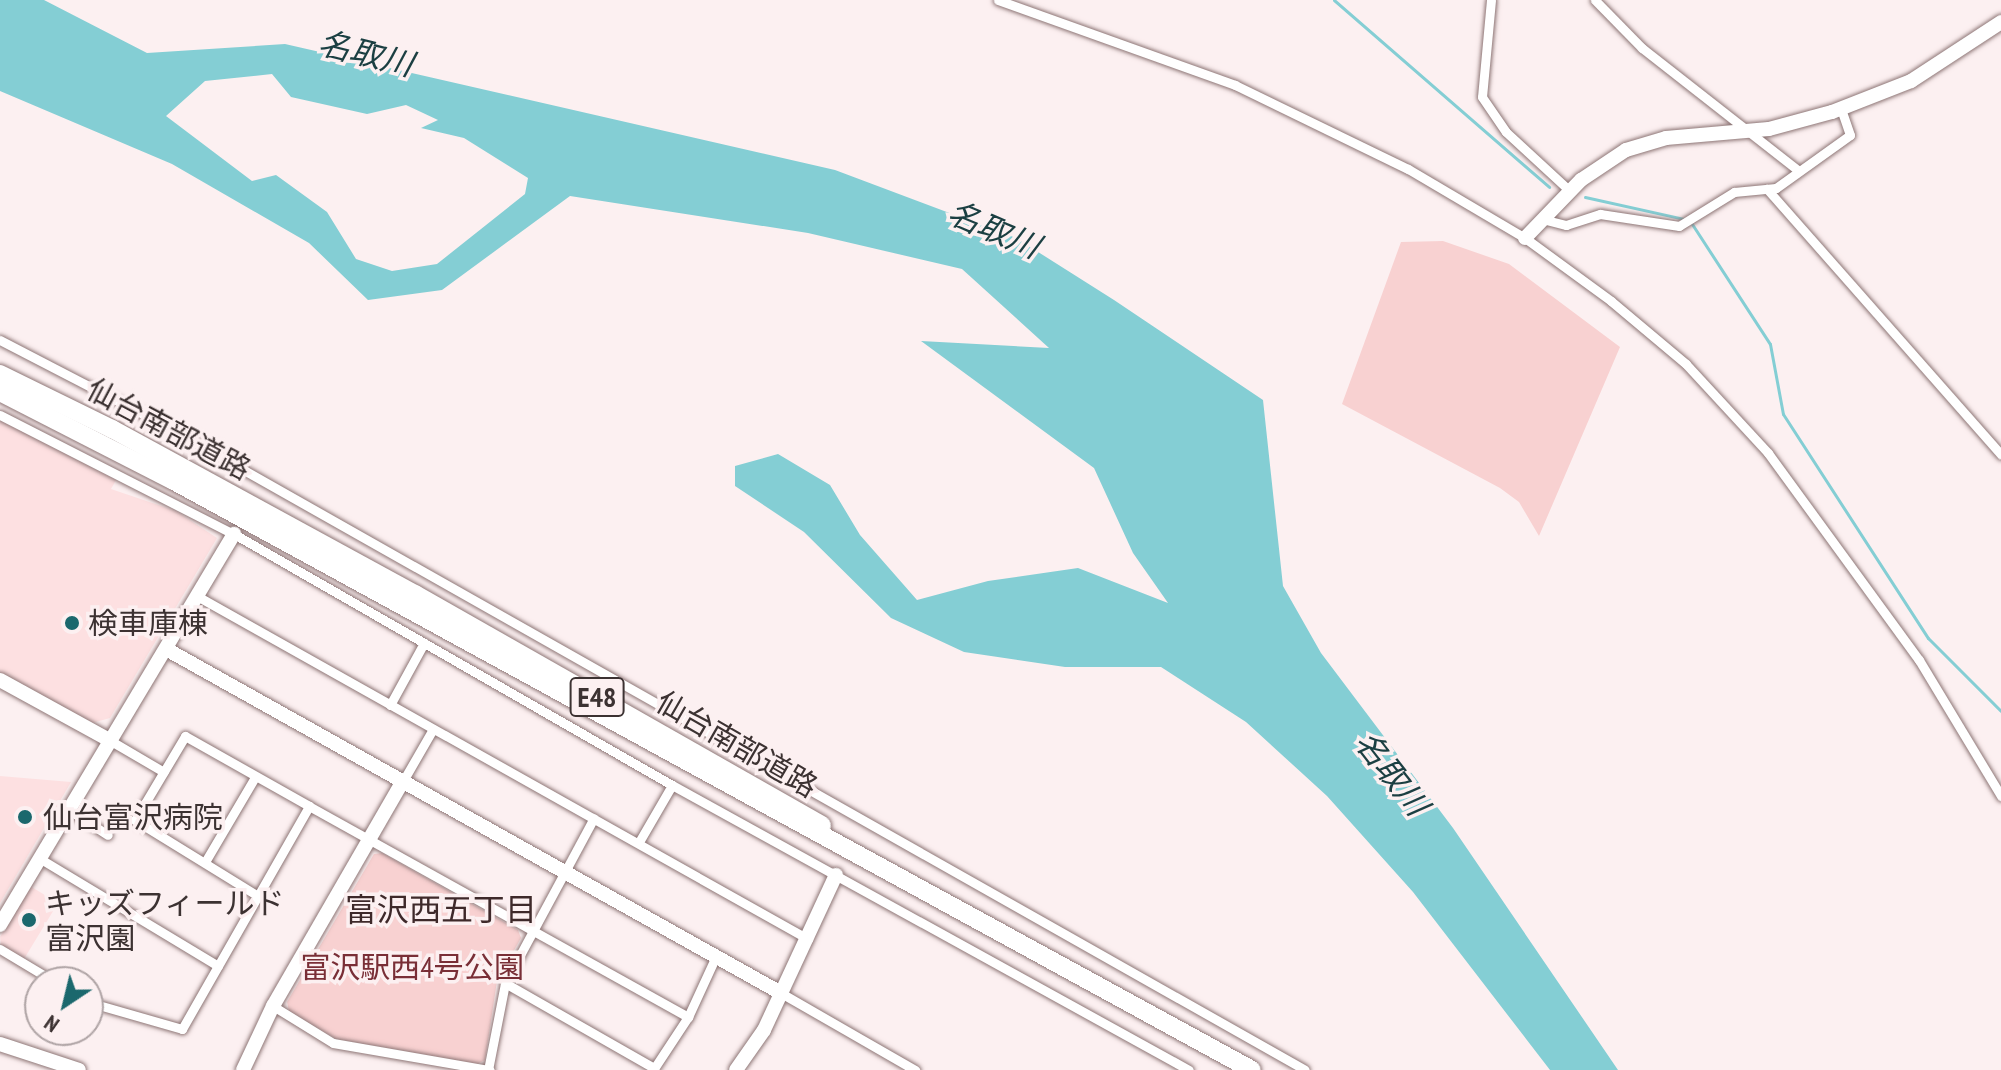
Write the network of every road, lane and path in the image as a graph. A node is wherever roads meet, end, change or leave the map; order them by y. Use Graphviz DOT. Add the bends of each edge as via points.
graph roads {
  1 [pos="998,0"];
  2 [pos="1491,0"];
  3 [pos="1595,0"];
  4 [pos="2001,22"];
  5 [pos="1841,109"];
  6 [pos="1753,130"];
  7 [pos="1799,171"];
  8 [pos="1767,189"];
  9 [pos="1570,191"];
  10 [pos="1542,219"];
  11 [pos="1525,238"];
  12 [pos="0,340"];
  13 [pos="0,374"];
  14 [pos="0,392"];
  15 [pos="0,415"];
  16 [pos="2001,454"];
  17 [pos="234,534"];
  18 [pos="197,596"];
  19 [pos="424,643"];
  20 [pos="166,649"];
  21 [pos="0,680"];
  22 [pos="390,705"];
  23 [pos="433,729"];
  24 [pos="111,741"];
  25 [pos="164,772"];
  26 [pos="255,777"];
  27 [pos="403,781"];
  28 [pos="672,785"];
  29 [pos="2001,796"];
  30 [pos="309,806"];
  31 [pos="69,810"];
  32 [pos="594,818"];
  33 [pos="108,835"];
  34 [pos="368,840"];
  35 [pos="639,842"];
  36 [pos="39,858"];
  37 [pos="205,862"];
  38 [pos="565,872"];
  39 [pos="836,875"];
  40 [pos="258,896"];
  41 [pos="0,925"];
  42 [pos="532,931"];
  43 [pos="808,939"];
  44 [pos="0,949"];
  45 [pos="716,956"];
  46 [pos="28,966"];
  47 [pos="218,966"];
  48 [pos="505,983"];
  49 [pos="781,993"];
  50 [pos="273,1006"];
  51 [pos="104,1007"];
  52 [pos="688,1017"];
  53 [pos="1188,1033"];
  54 [pos="0,1044"];
  55 [pos="42,1065"];
  56 [pos="653,1069"];
  57 [pos="79,1070"];
  58 [pos="243,1070"];
  59 [pos="489,1070"];
  60 [pos="737,1070"];
  61 [pos="915,1070"];
  62 [pos="1189,1070"];
  63 [pos="1252,1070"];
  64 [pos="1305,1070"];
  1 -- 11 [label="street" via="1235,85 1408,169"];
  2 -- 9 [label="street" via="1482,97 1506,132"];
  3 -- 6 [label="street" via="1642,48"];
  4 -- 5 [label="street" via="1911,81"];
  5 -- 6 [label="street"];
  5 -- 7 [label="street" via="1850,135"];
  6 -- 7 [label="street"];
  6 -- 9 [label="street" via="1666,138 1626,150"];
  7 -- 8 [label="street"];
  8 -- 10 [label="street" via="1734,192 1679,226 1600,214 1566,225"];
  8 -- 16 [label="street"];
  9 -- 10 [label="street"];
  10 -- 11 [label="street"];
  11 -- 29 [label="street" via="1686,364 1768,453 1833,535 1919,660"];
  12 -- 64 [label="street" via="177,432"];
  13 -- 53 [label="highway, 仙台南部道路 / E48" via="124,435 415,594"];
  14 -- 53 [label="highway, 仙台南部道路 / E48" via="174,481 812,833"];
  15 -- 17 [label="street"];
  17 -- 18 [label="street"];
  17 -- 19 [label="street"];
  18 -- 20 [label="street"];
  18 -- 22 [label="street"];
  19 -- 22 [label="street"];
  19 -- 28 [label="street"];
  20 -- 24 [label="street"];
  20 -- 27 [label="street"];
  21 -- 24 [label="street"];
  22 -- 23 [label="street"];
  23 -- 27 [label="street"];
  23 -- 32 [label="street"];
  24 -- 25 [label="street"];
  24 -- 31 [label="street"];
  25 -- 26 [label="street" via="185,736"];
  25 -- 37 [label="street" via="135,820"];
  26 -- 30 [label="street"];
  26 -- 37 [label="street"];
  27 -- 34 [label="street"];
  27 -- 38 [label="street"];
  28 -- 35 [label="street"];
  28 -- 39 [label="street"];
  30 -- 34 [label="street"];
  30 -- 40 [label="street"];
  31 -- 33 [label="street"];
  31 -- 36 [label="street"];
  32 -- 35 [label="street"];
  32 -- 38 [label="street"];
  34 -- 42 [label="street"];
  34 -- 50 [label="street"];
  35 -- 43 [label="street"];
  36 -- 41 [label="street"];
  36 -- 47 [label="street"];
  37 -- 40 [label="street"];
  38 -- 42 [label="street"];
  38 -- 45 [label="street"];
  39 -- 43 [label="street"];
  39 -- 62 [label="street"];
  40 -- 47 [label="street"];
  42 -- 48 [label="street"];
  42 -- 52 [label="street"];
  43 -- 49 [label="street"];
  44 -- 46 [label="street"];
  45 -- 49 [label="street"];
  45 -- 52 [label="street"];
  47 -- 51 [label="street" via="182,1029"];
  48 -- 56 [label="street"];
  48 -- 59 [label="street"];
  49 -- 60 [label="street"];
  49 -- 61 [label="street"];
  50 -- 58 [label="street"];
  50 -- 59 [label="street" via="333,1043"];
  52 -- 56 [label="street"];
  53 -- 63 [label="highway, 仙台南部道路 / E48"];
  54 -- 55 [label="street"];
  55 -- 57 [label="street"];
}
